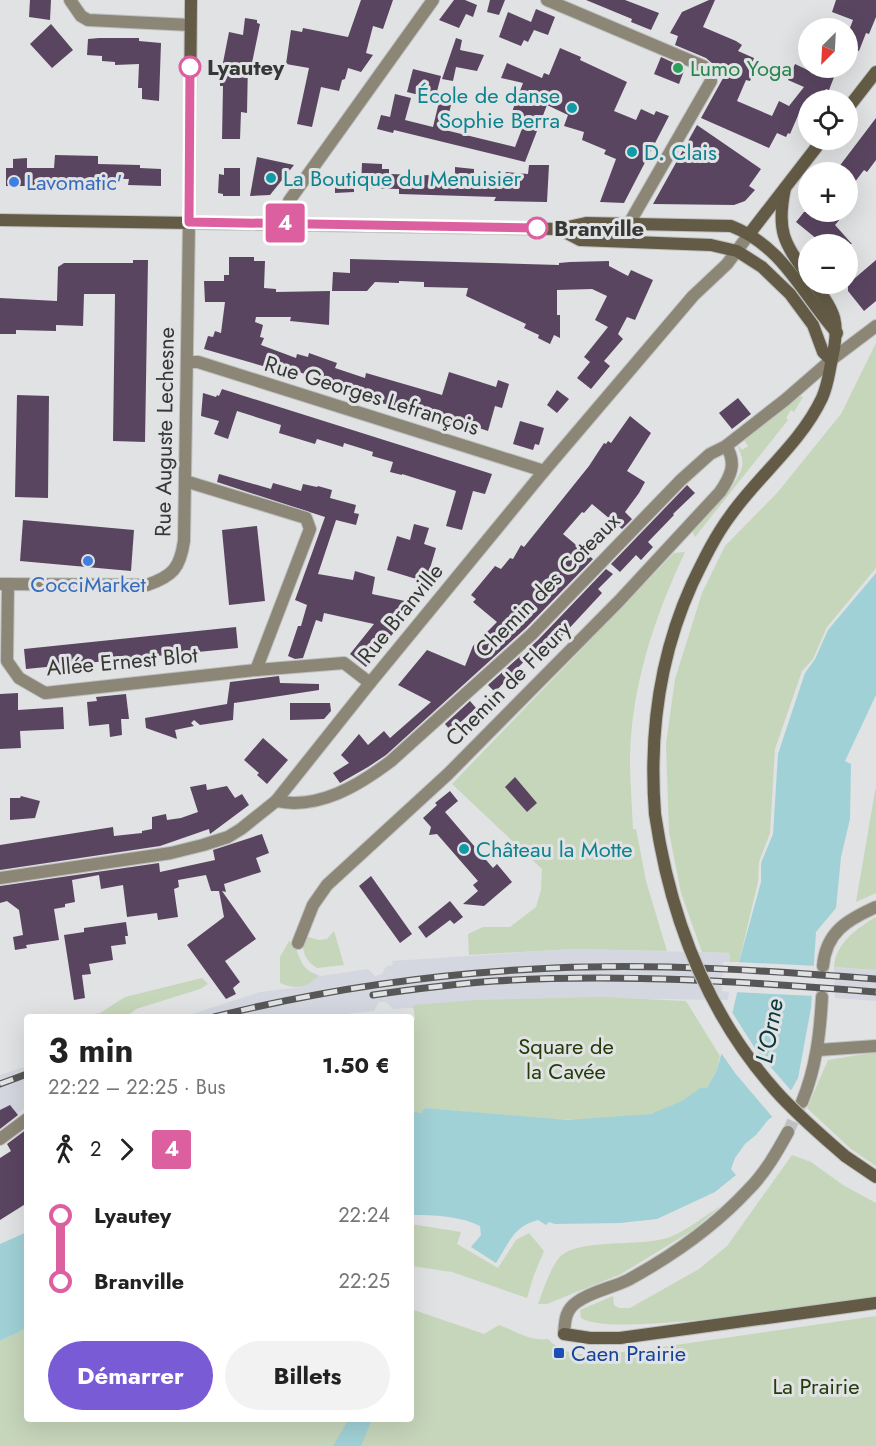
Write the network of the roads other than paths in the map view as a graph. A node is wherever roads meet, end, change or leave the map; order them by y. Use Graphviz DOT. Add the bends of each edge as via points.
graph roads {
  1 [pos="70,0"];
  2 [pos="191,0"];
  3 [pos="433,0"];
  4 [pos="547,0"];
  5 [pos="190,25"];
  6 [pos="876,72"];
  7 [pos="858,95"];
  8 [pos="814,150"];
  9 [pos="786,184"];
  10 [pos="0,220"];
  11 [pos="189,222"];
  12 [pos="287,224"];
  13 [pos="630,224"];
  14 [pos="559,229"];
  15 [pos="750,233"];
  16 [pos="619,242"];
  17 [pos="737,251"];
  18 [pos="798,262"];
  19 [pos="821,294"];
  20 [pos="876,326"];
  21 [pos="837,333"];
  22 [pos="831,360"];
  23 [pos="187,362"];
  24 [pos="726,446"];
  25 [pos="544,471"];
  26 [pos="185,481"];
  27 [pos="4,584"];
  28 [pos="256,670"];
  29 [pos="370,683"];
  30 [pos="276,801"];
  31 [pos="0,878"];
  32 [pos="876,907"];
  33 [pos="298,943"];
  34 [pos="823,966"];
  35 [pos="822,997"];
  36 [pos="876,1046"];
  37 [pos="818,1050"];
  38 [pos="802,1102"];
  39 [pos="24,1121"];
  40 [pos="788,1132"];
  41 [pos="0,1139"];
  42 [pos="876,1177"];
  43 [pos="876,1303"];
  44 [pos="564,1334"];
  1 -- 5 [label="street" via="88,20"];
  2 -- 5 [label="main road"];
  3 -- 12 [label="street" via="289,201"];
  4 -- 13 [label="street" via="703,66 709,74 711,81"];
  5 -- 11 [label="main road"];
  6 -- 7 [label="main road"];
  8 -- 9 [label="main road"];
  9 -- 15 [label="main road"];
  9 -- 18 [label="main road" via="781,211 783,237"];
  10 -- 11 [label="main road"];
  11 -- 12 [label="main road"];
  11 -- 23 [label="street, Rue Auguste Lechesne"];
  12 -- 14 [label="main road"];
  13 -- 14 [label="main road" via="586,223"];
  13 -- 15 [label="main road" via="731,226"];
  13 -- 16 [label="street"];
  14 -- 16 [label="main road" via="580,240"];
  15 -- 17 [label="street, Rue Branville"];
  15 -- 21 [label="main road" via="780,259"];
  16 -- 17 [label="main road" via="711,245"];
  17 -- 22 [label="main road" via="762,267 790,294 813,325 822,352"];
  17 -- 25 [label="street, Rue Branville" via="693,296"];
  19 -- 21 [label="main road" via="831,308"];
  20 -- 22 [label="street, Chemin des Coteaux"];
  21 -- 22 [label="main road"];
  22 -- 24 [label="street, Chemin des Coteaux"];
  22 -- 42 [label="main road, bridge" via="829,382 809,421 730,516 684,602 667,655 657,706 653,749 655,814 676,914 711,997 750,1060 776,1091 845,1156"];
  23 -- 25 [label="street, Rue Georges Lefrançois" via="198,362"];
  23 -- 26 [label="street, Rue Auguste Lechesne"];
  24 -- 30 [label="street, Chemin des Coteaux" via="710,453 681,480 532,634 391,761 370,777 332,796 292,805"];
  24 -- 33 [label="street, Chemin de Fleury" via="732,468 720,492 457,766 327,885 313,905"];
  25 -- 29 [label="street, Rue Branville"];
  26 -- 27 [label="street, Rue Auguste Lechesne" via="182,553 175,570 159,581 147,585"];
  26 -- 28 [label="street" via="306,518 310,529"];
  27 -- 28 [label="street, Allée Ernest Blot" via="8,662 19,678 45,693"];
  28 -- 29 [label="street, Allée Ernest Blot" via="344,663"];
  29 -- 30 [label="street, Rue Branville"];
  30 -- 31 [label="street, Rue Branville" via="228,837 203,845"];
  32 -- 34 [label="street" via="840,927 829,942"];
  35 -- 37 [label="street"];
  36 -- 37 [label="street"];
  37 -- 38 [label="street"];
  39 -- 41 [label="street"];
  40 -- 44 [label="street" via="765,1170 719,1217 671,1254 626,1281 577,1302 566,1314"];
  43 -- 44 [label="main road" via="620,1338"];
}
